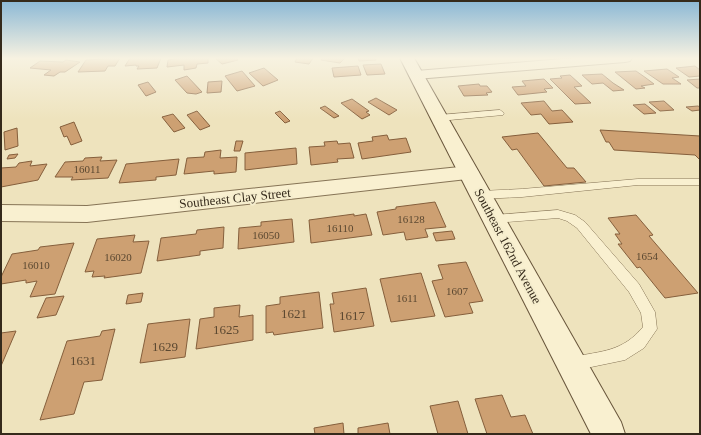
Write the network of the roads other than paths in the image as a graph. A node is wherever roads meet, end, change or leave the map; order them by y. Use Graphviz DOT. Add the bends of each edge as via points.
graph roads {
  1 [pos="418,78"];
  2 [pos="500,114"];
  3 [pos="439,118"];
  4 [pos="469,173"];
  5 [pos="700,182"];
  6 [pos="481,195"];
  7 [pos="1,213"];
  8 [pos="494,219"];
  9 [pos="572,364"];
  10 [pos="609,434"];
  1 -- 3 [label="street, Southeast 162nd Avenue"];
  2 -- 3 [label="lane"];
  3 -- 4 [label="street, Southeast 162nd Avenue"];
  4 -- 6 [label="street, Southeast 162nd Avenue"];
  4 -- 7 [label="street, Southeast Clay Street" via="87,214"];
  5 -- 6 [label="lane" via="638,182"];
  6 -- 8 [label="street, Southeast 162nd Avenue"];
  8 -- 9 [label="street, Southeast 162nd Avenue"];
  8 -- 9 [label="lane" via="558,214 571,218 581,225 634,288 648,312 650,329 639,343 620,355"];
  9 -- 10 [label="street, Southeast 162nd Avenue"];
}
